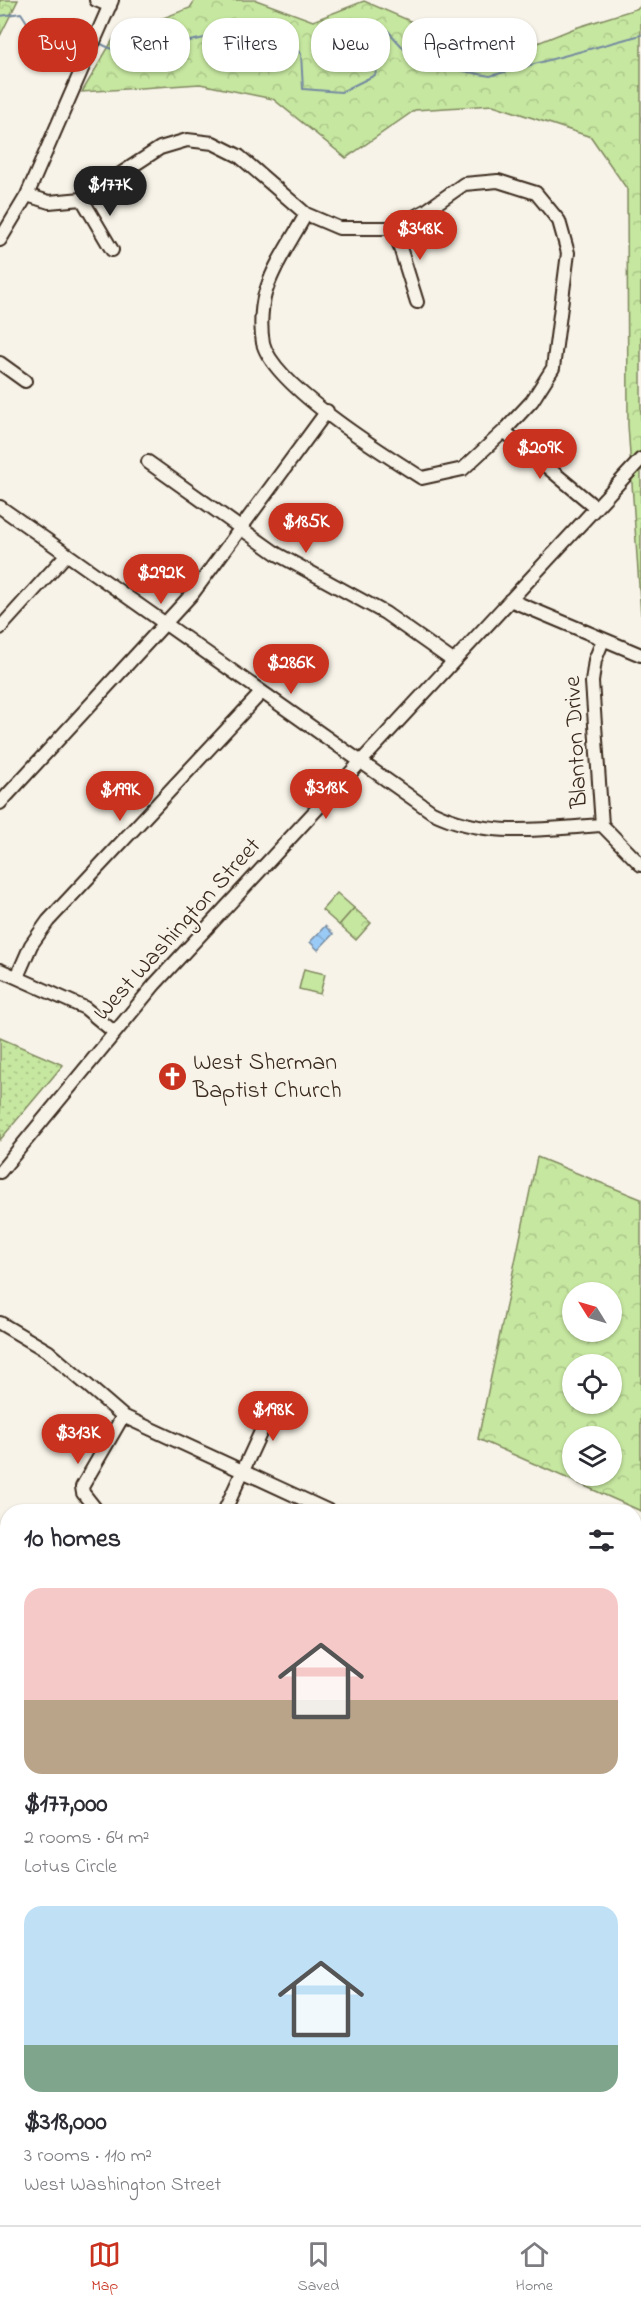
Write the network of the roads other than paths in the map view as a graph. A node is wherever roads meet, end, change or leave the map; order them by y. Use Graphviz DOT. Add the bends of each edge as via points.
graph roads {
  1 [pos="96,0"];
  2 [pos="111,3"];
  3 [pos="27,195"];
  4 [pos="82,199"];
  5 [pos="306,214"];
  6 [pos="394,228"];
  7 [pos="0,240"];
  8 [pos="112,250"];
  9 [pos="417,302"];
  10 [pos="0,363"];
  11 [pos="25,381"];
  12 [pos="327,411"];
  13 [pos="504,431"];
  14 [pos="641,459"];
  15 [pos="148,462"];
  16 [pos="0,507"];
  17 [pos="595,507"];
  18 [pos="242,528"];
  19 [pos="67,554"];
  20 [pos="510,600"];
  21 [pos="164,625"];
  22 [pos="0,628"];
  23 [pos="603,640"];
  24 [pos="641,655"];
  25 [pos="453,661"];
  26 [pos="261,693"];
  27 [pos="360,761"];
  28 [pos="0,803"];
  29 [pos="602,825"];
  30 [pos="641,865"];
  31 [pos="0,970"];
  32 [pos="17,977"];
  33 [pos="114,1032"];
  34 [pos="0,1172"];
  35 [pos="0,1323"];
  36 [pos="275,1401"];
  37 [pos="123,1416"];
  38 [pos="243,1470"];
  39 [pos="92,1504"];
  40 [pos="228,1504"];
  41 [pos="314,1504"];
  1 -- 2 [label="street"];
  2 -- 3 [label="street"];
  3 -- 4 [label="street" via="49,202"];
  3 -- 7 [label="street"];
  4 -- 5 [label="street" via="160,148 187,140 213,143 239,156"];
  4 -- 8 [label="street"];
  5 -- 6 [label="street" via="339,228"];
  5 -- 12 [label="street" via="267,288 262,313 263,344 281,375"];
  6 -- 9 [label="street"];
  6 -- 13 [label="street" via="464,184 498,181 536,194 559,221 568,253 554,368 532,401"];
  10 -- 11 [label="street"];
  12 -- 13 [label="street" via="422,478 463,468"];
  12 -- 18 [label="street"];
  13 -- 17 [label="street"];
  14 -- 17 [label="street, West Washington Street"];
  15 -- 18 [label="street"];
  16 -- 19 [label="street, Blanton Drive"];
  17 -- 20 [label="street, West Washington Street"];
  18 -- 21 [label="street"];
  18 -- 25 [label="street" via="307,573 385,614"];
  19 -- 21 [label="street, Blanton Drive"];
  19 -- 22 [label="street"];
  20 -- 23 [label="street"];
  20 -- 25 [label="street, West Washington Street"];
  21 -- 26 [label="street, Blanton Drive"];
  21 -- 28 [label="street"];
  23 -- 24 [label="street"];
  23 -- 29 [label="street, Blanton Drive" via="592,682"];
  25 -- 27 [label="street, West Washington Street"];
  26 -- 27 [label="street, Blanton Drive"];
  26 -- 32 [label="street" via="48,921 31,945"];
  27 -- 29 [label="street, Blanton Drive" via="432,812 468,827 515,832"];
  27 -- 33 [label="street, West Washington Street"];
  29 -- 30 [label="street"];
  31 -- 32 [label="street"];
  32 -- 33 [label="street" via="85,1008"];
  33 -- 34 [label="street, West Washington Street"];
  35 -- 37 [label="street" via="49,1352"];
  36 -- 38 [label="street"];
  37 -- 38 [label="street"];
  37 -- 39 [label="street" via="82,1487"];
  38 -- 40 [label="street"];
  38 -- 41 [label="street"];
}
